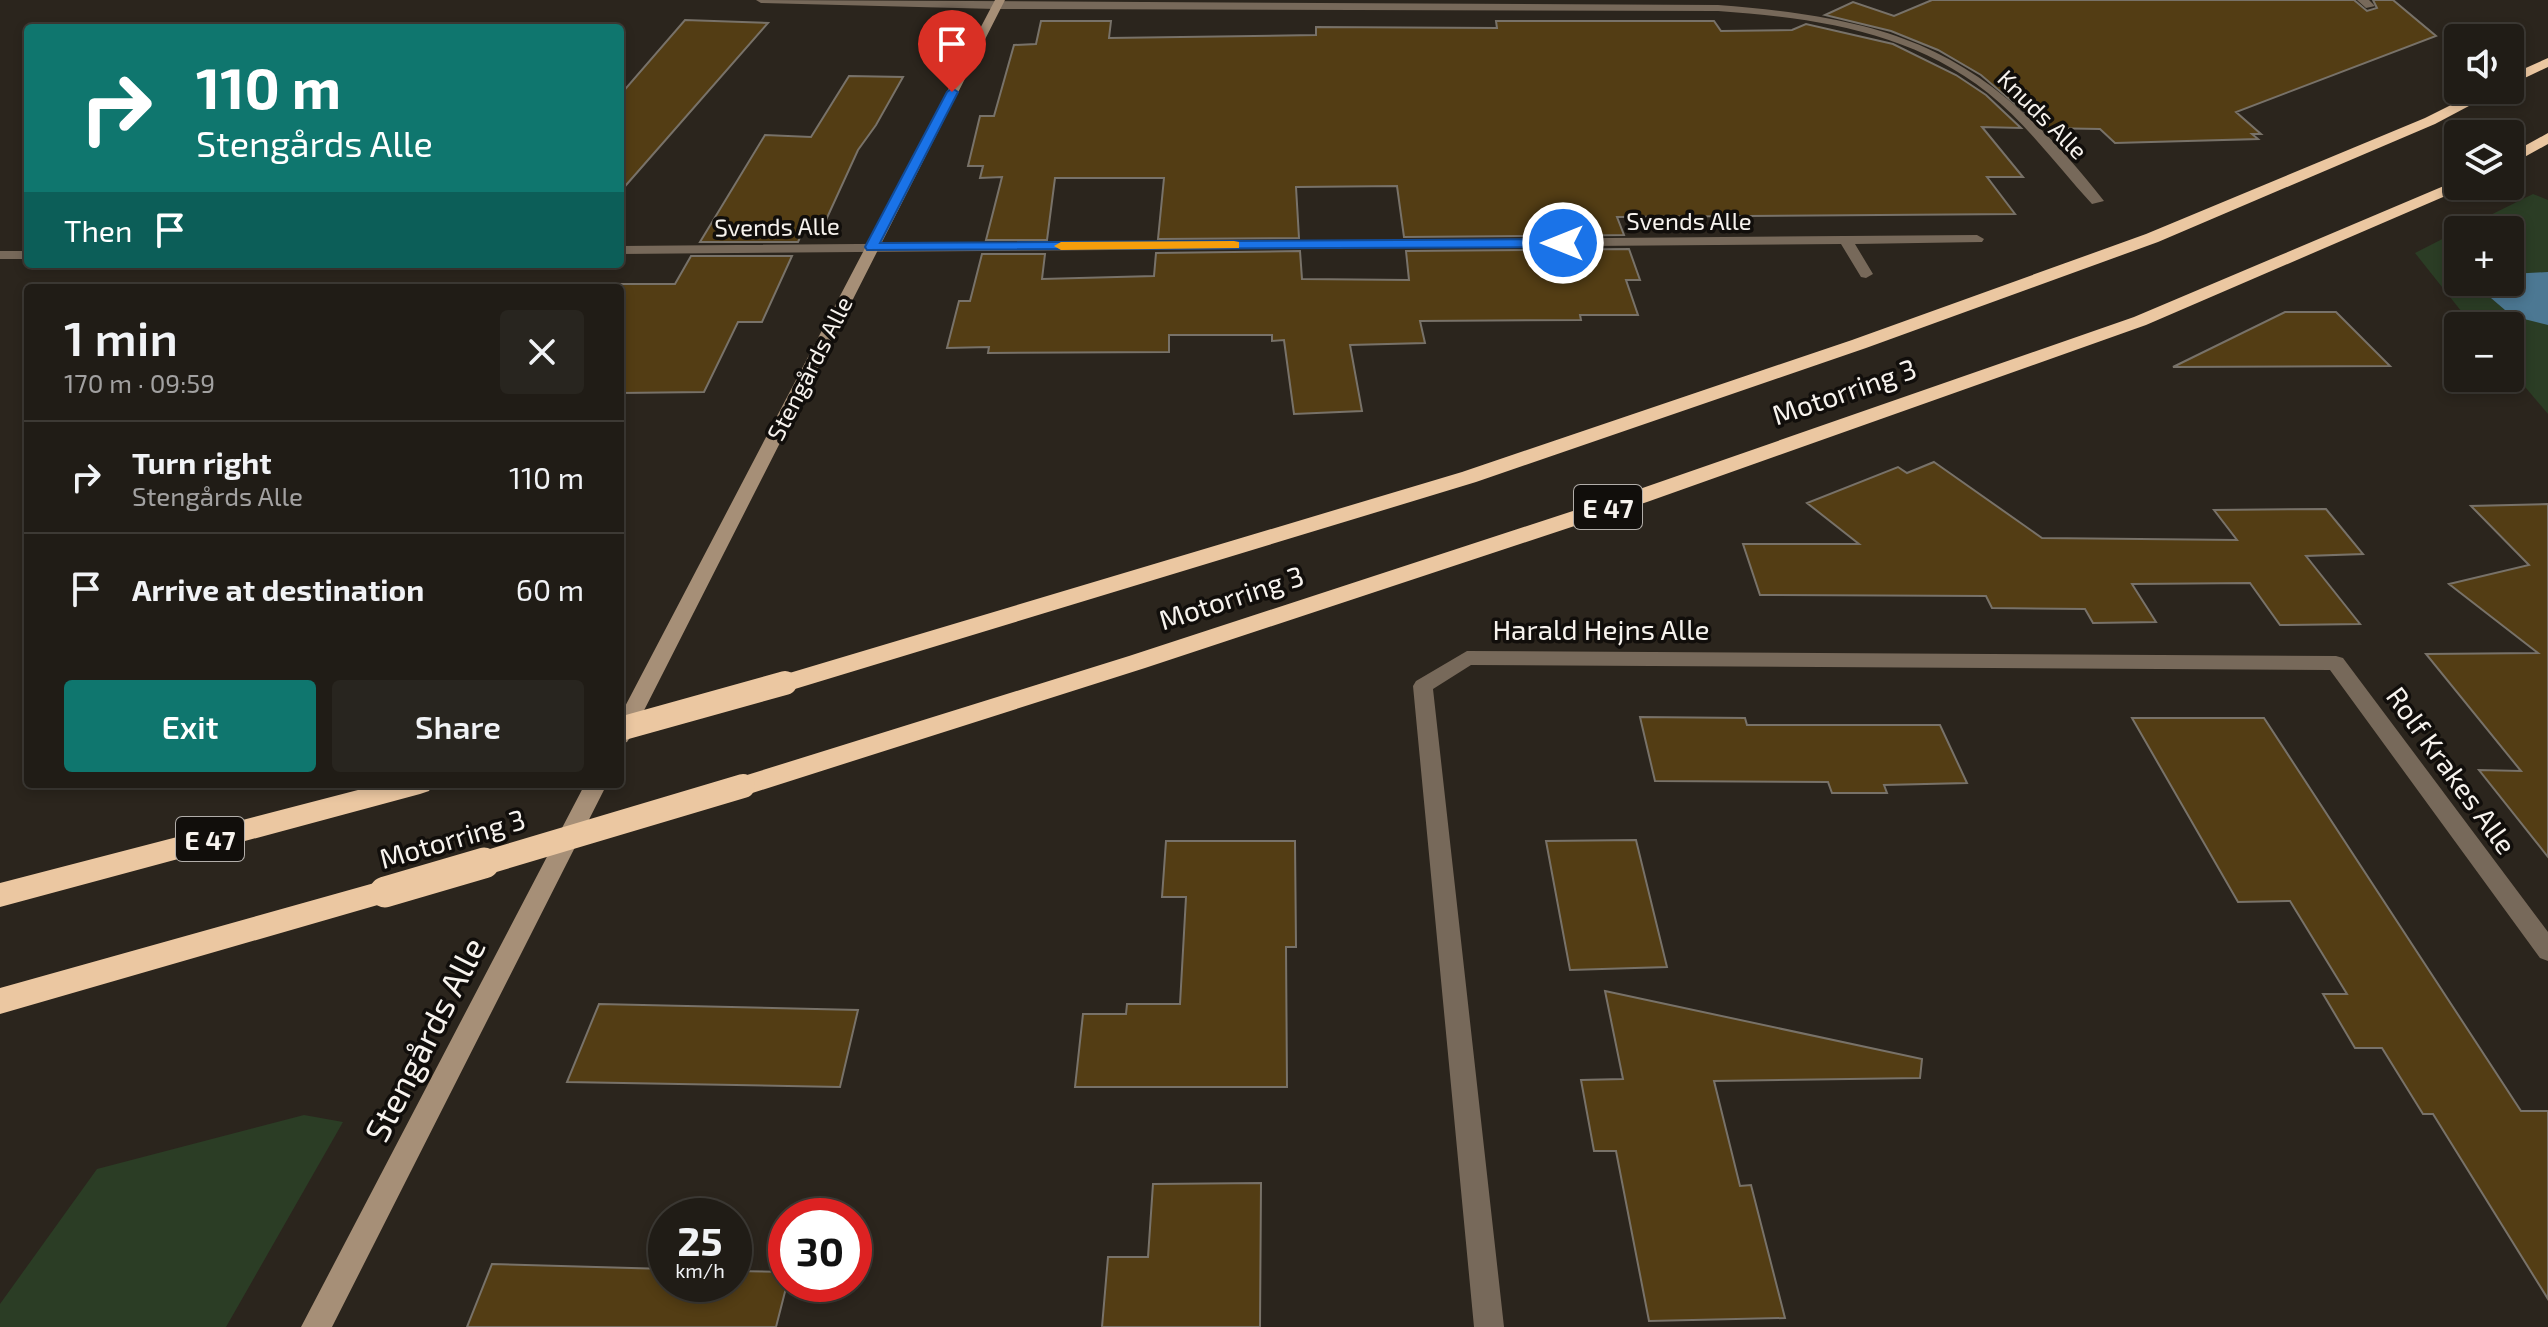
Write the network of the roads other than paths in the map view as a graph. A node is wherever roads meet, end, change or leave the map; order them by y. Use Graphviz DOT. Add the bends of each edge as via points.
graph roads {
  1 [pos="761,0"];
  2 [pos="998,3"];
  3 [pos="2548,62"];
  4 [pos="2524,74"];
  5 [pos="2464,104"];
  6 [pos="2548,138"];
  7 [pos="2524,152"];
  8 [pos="2444,191"];
  9 [pos="2097,201"];
  10 [pos="1977,239"];
  11 [pos="1846,241"];
  12 [pos="872,247"];
  13 [pos="624,250"];
  14 [pos="0,255"];
  15 [pos="24,255"];
  16 [pos="1866,274"];
  17 [pos="2336,663"];
  18 [pos="624,728"];
  19 [pos="624,729"];
  20 [pos="405,788"];
  21 [pos="594,788"];
  22 [pos="0,895"];
  23 [pos="2548,951"];
  24 [pos="0,1001"];
  25 [pos="316,1327"];
  26 [pos="1489,1327"];
  1 -- 2 [label="street, Knuds Alle"];
  2 -- 9 [label="street, Knuds Alle" via="1776,12 1879,32 1962,68 1994,92"];
  2 -- 12 [label="street, Stengårds Alle"];
  3 -- 4 [label="highway"];
  5 -- 18 [label="highway, Motorring 3 / E 47, bridge" via="2152,238 1469,477"];
  6 -- 7 [label="highway"];
  8 -- 24 [label="highway, Motorring 3 / E 47, bridge" via="2140,321 1639,497 743,786"];
  10 -- 11 [label="street, Svends Alle"];
  11 -- 12 [label="street, Svends Alle"];
  11 -- 16 [label="street"];
  12 -- 13 [label="street, Svends Alle"];
  12 -- 19 [label="street, Stengårds Alle"];
  14 -- 15 [label="street"];
  17 -- 23 [label="street, Rolf Krakes Alle"];
  17 -- 26 [label="street, Harald Hejns Alle" via="1467,658 1423,686"];
  20 -- 22 [label="highway, E 47"];
  21 -- 25 [label="street, Stengårds Alle"];
}
